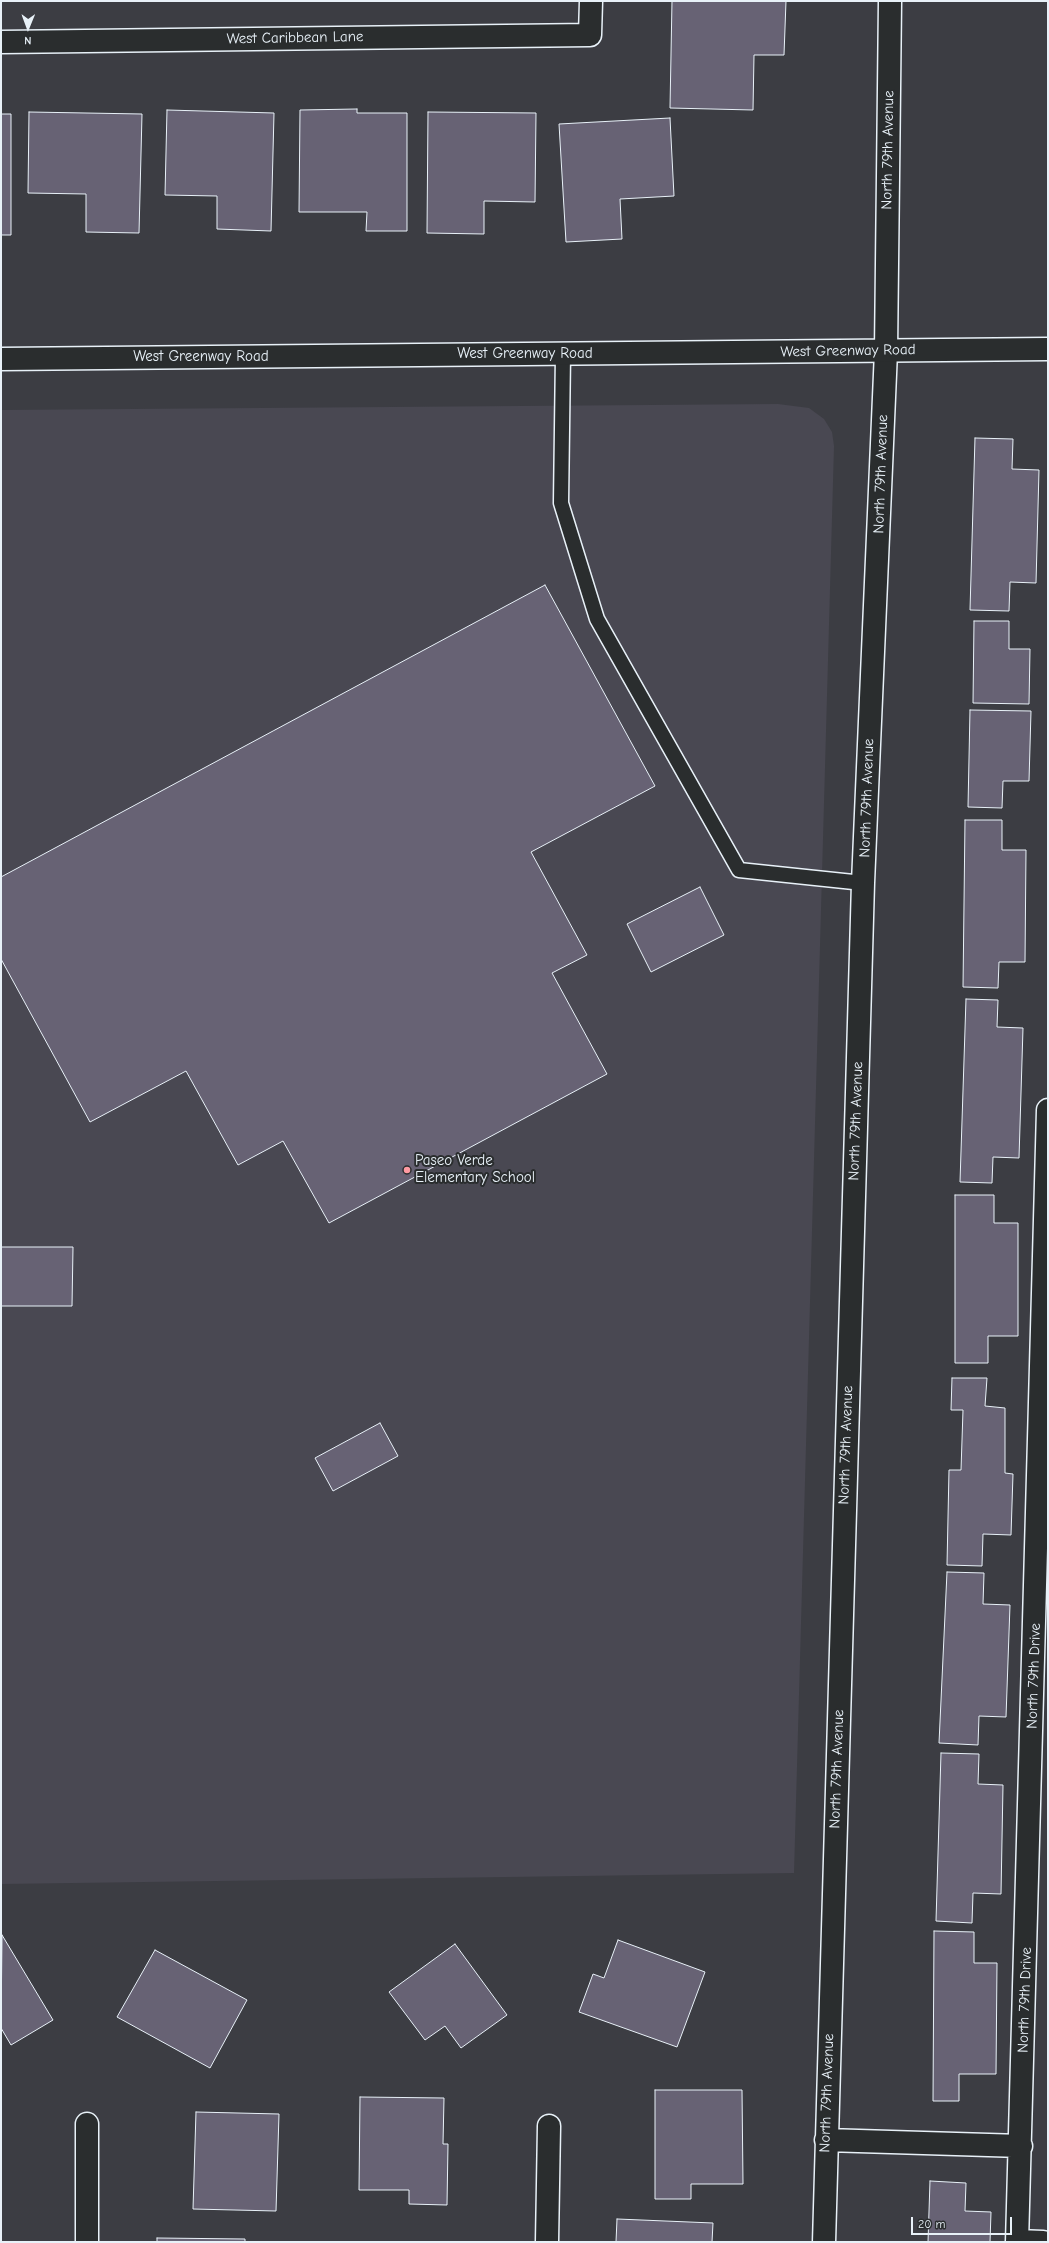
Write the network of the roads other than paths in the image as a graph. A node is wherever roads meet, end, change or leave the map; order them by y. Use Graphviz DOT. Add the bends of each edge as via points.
graph roads {
  1 [pos="591,1"];
  2 [pos="890,1"];
  3 [pos="1,42"];
  4 [pos="1048,349"];
  5 [pos="886,351"];
  6 [pos="563,354"];
  7 [pos="1,359"];
  8 [pos="863,883"];
  9 [pos="1048,1110"];
  10 [pos="1047,1164"];
  11 [pos="87,2124"];
  12 [pos="549,2126"];
  13 [pos="826,2140"];
  14 [pos="1020,2146"];
  15 [pos="87,2242"];
  16 [pos="547,2242"];
  17 [pos="824,2242"];
  18 [pos="1018,2242"];
  19 [pos="1043,2242"];
  1 -- 3 [label="street, West Caribbean Lane" via="590,34"];
  2 -- 5 [label="street, North 79th Avenue"];
  4 -- 5 [label="street, West Greenway Road"];
  5 -- 6 [label="street, West Greenway Road"];
  5 -- 8 [label="street, North 79th Avenue"];
  6 -- 7 [label="street, West Greenway Road"];
  6 -- 8 [label="lane" via="561,503 596,619 739,870"];
  8 -- 13 [label="street, North 79th Avenue"];
  9 -- 10 [label="street, North 79th Drive"];
  10 -- 14 [label="street, North 79th Drive"];
  11 -- 15 [label="street"];
  12 -- 16 [label="street"];
  13 -- 14 [label="street"];
  13 -- 17 [label="street, North 79th Avenue"];
  14 -- 18 [label="street, North 79th Drive"];
  18 -- 19 [label="street"];
}
